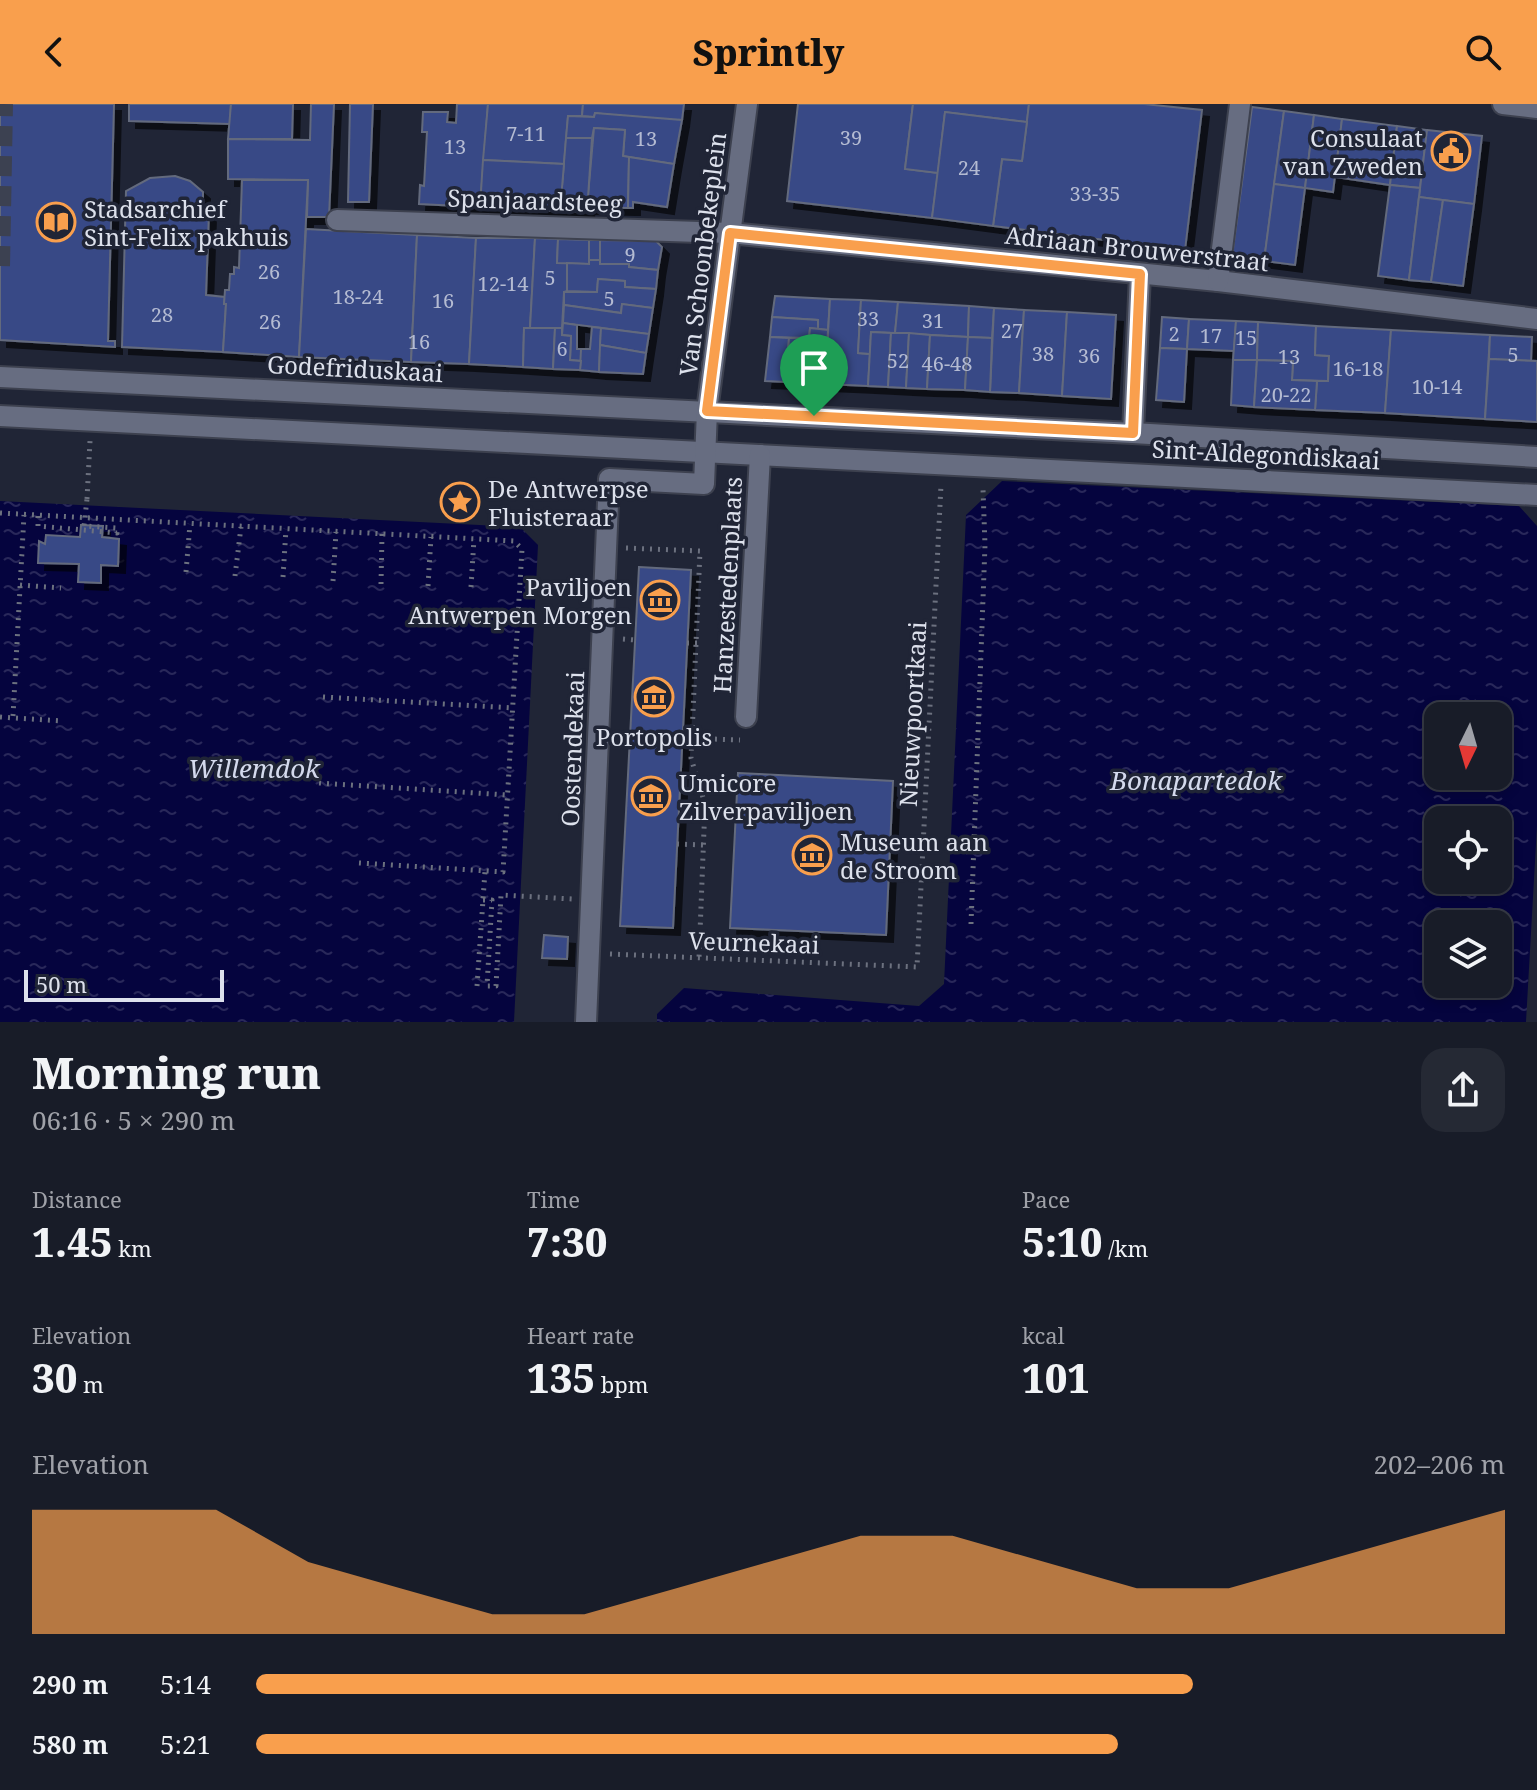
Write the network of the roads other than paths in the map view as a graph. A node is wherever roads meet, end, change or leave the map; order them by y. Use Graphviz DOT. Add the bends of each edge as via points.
graph roads {
  1 [pos="747,104"];
  2 [pos="1240,104"];
  3 [pos="1503,104"];
  4 [pos="1537,108"];
  5 [pos="337,220"];
  6 [pos="730,233"];
  7 [pos="1140,274"];
  8 [pos="1218,281"];
  9 [pos="1537,319"];
  10 [pos="0,377"];
  11 [pos="707,411"];
  12 [pos="0,416"];
  13 [pos="1133,433"];
  14 [pos="706,452"];
  15 [pos="760,455"];
  16 [pos="1537,457"];
  17 [pos="1537,495"];
  18 [pos="606,548"];
  19 [pos="746,717"];
  20 [pos="586,1022"];
  1 -- 6 [label="street, Van Schoonbekeplein"];
  2 -- 8 [label="street"];
  3 -- 4 [label="street"];
  5 -- 6 [label="street, Spanjaardsteeg"];
  6 -- 7 [label="street, Adriaan Brouwerstraat"];
  6 -- 11 [label="street, Van Schoonbekeplein"];
  7 -- 8 [label="street, Adriaan Brouwerstraat"];
  7 -- 13 [label="street"];
  8 -- 9 [label="street, Adriaan Brouwerstraat"];
  10 -- 11 [label="street, Godefriduskaai"];
  11 -- 13 [label="street, Sint-Aldegondiskaai"];
  11 -- 14 [label="street, Hanzestedenplaats"];
  12 -- 14 [label="street"];
  13 -- 16 [label="street, Sint-Aldegondiskaai"];
  14 -- 15 [label="street, Sint-Aldegondiskaai"];
  14 -- 18 [label="street, Hanzestedenplaats" via="704,484 609,479"];
  15 -- 17 [label="street, Sint-Aldegondiskaai"];
  15 -- 19 [label="street, Hanzestedenplaats"];
  18 -- 20 [label="street, Oostendekaai"];
}
